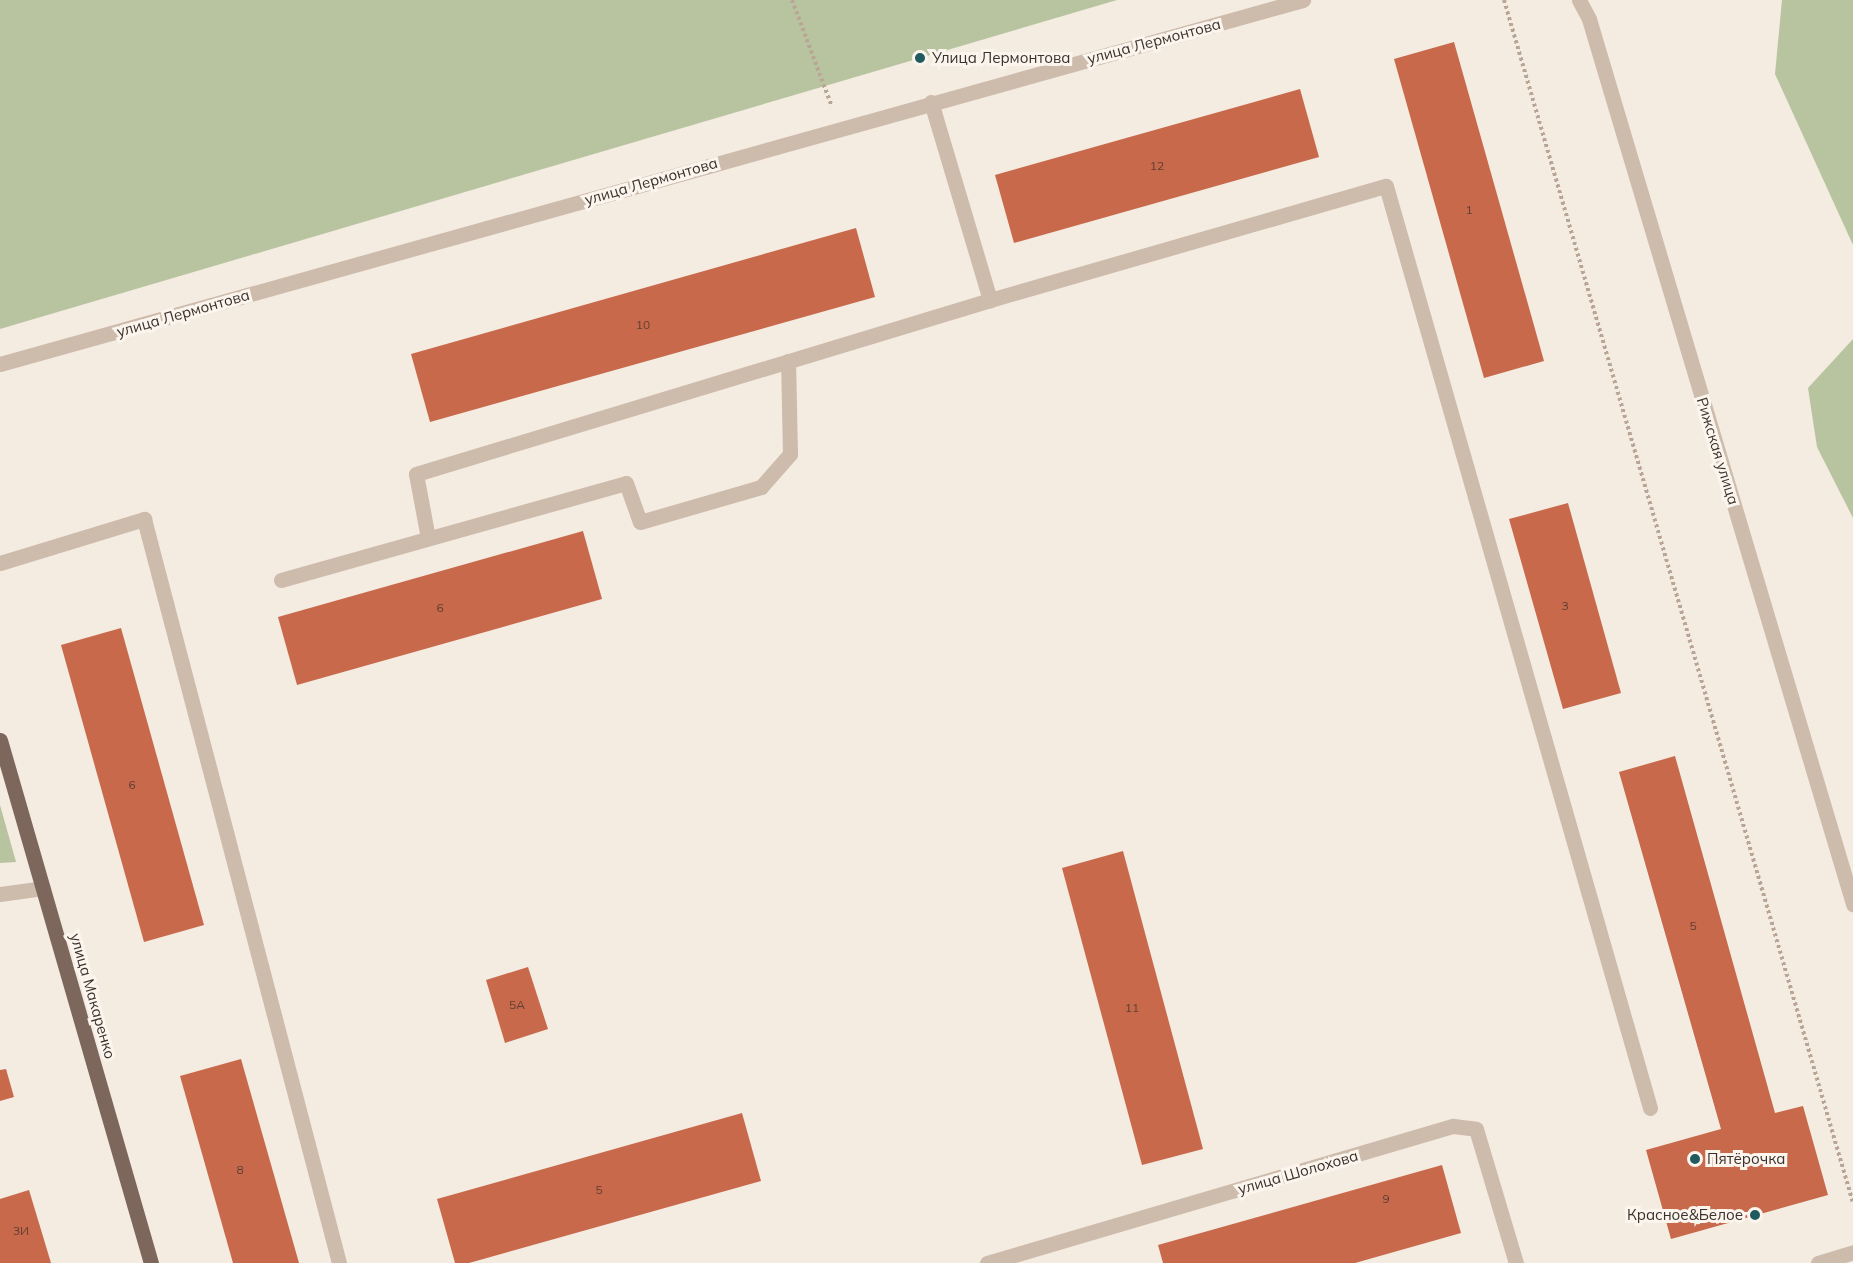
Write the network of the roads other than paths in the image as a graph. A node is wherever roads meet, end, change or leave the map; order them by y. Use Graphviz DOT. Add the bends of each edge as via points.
graph roads {
  1 [pos="1303,0"];
  2 [pos="1579,0"];
  3 [pos="931,102"];
  4 [pos="990,300"];
  5 [pos="788,361"];
  6 [pos="0,364"];
  7 [pos="428,538"];
  8 [pos="0,562"];
  9 [pos="281,580"];
  10 [pos="0,740"];
  11 [pos="43,888"];
  12 [pos="0,894"];
  13 [pos="1853,903"];
  14 [pos="1650,1108"];
  15 [pos="1853,1252"];
  16 [pos="151,1263"];
  17 [pos="339,1263"];
  18 [pos="987,1263"];
  19 [pos="1516,1263"];
  20 [pos="1818,1263"];
  1 -- 3 [label="street, улица Лермонтова"];
  2 -- 13 [label="street, Рижская улица" via="1589,19"];
  3 -- 4 [label="street"];
  3 -- 6 [label="street, улица Лермонтова"];
  4 -- 5 [label="street"];
  4 -- 14 [label="street" via="1386,186"];
  5 -- 7 [label="street" via="416,474"];
  5 -- 7 [label="street" via="790,454 762,488 640,522 626,483"];
  7 -- 9 [label="street"];
  8 -- 17 [label="street" via="144,519"];
  10 -- 11 [label="main road, улица Макаренко"];
  11 -- 12 [label="street"];
  11 -- 16 [label="main road, улица Макаренко"];
  15 -- 20 [label="street"];
  18 -- 19 [label="street, улица Шолохова" via="1453,1126 1476,1129"];
}
